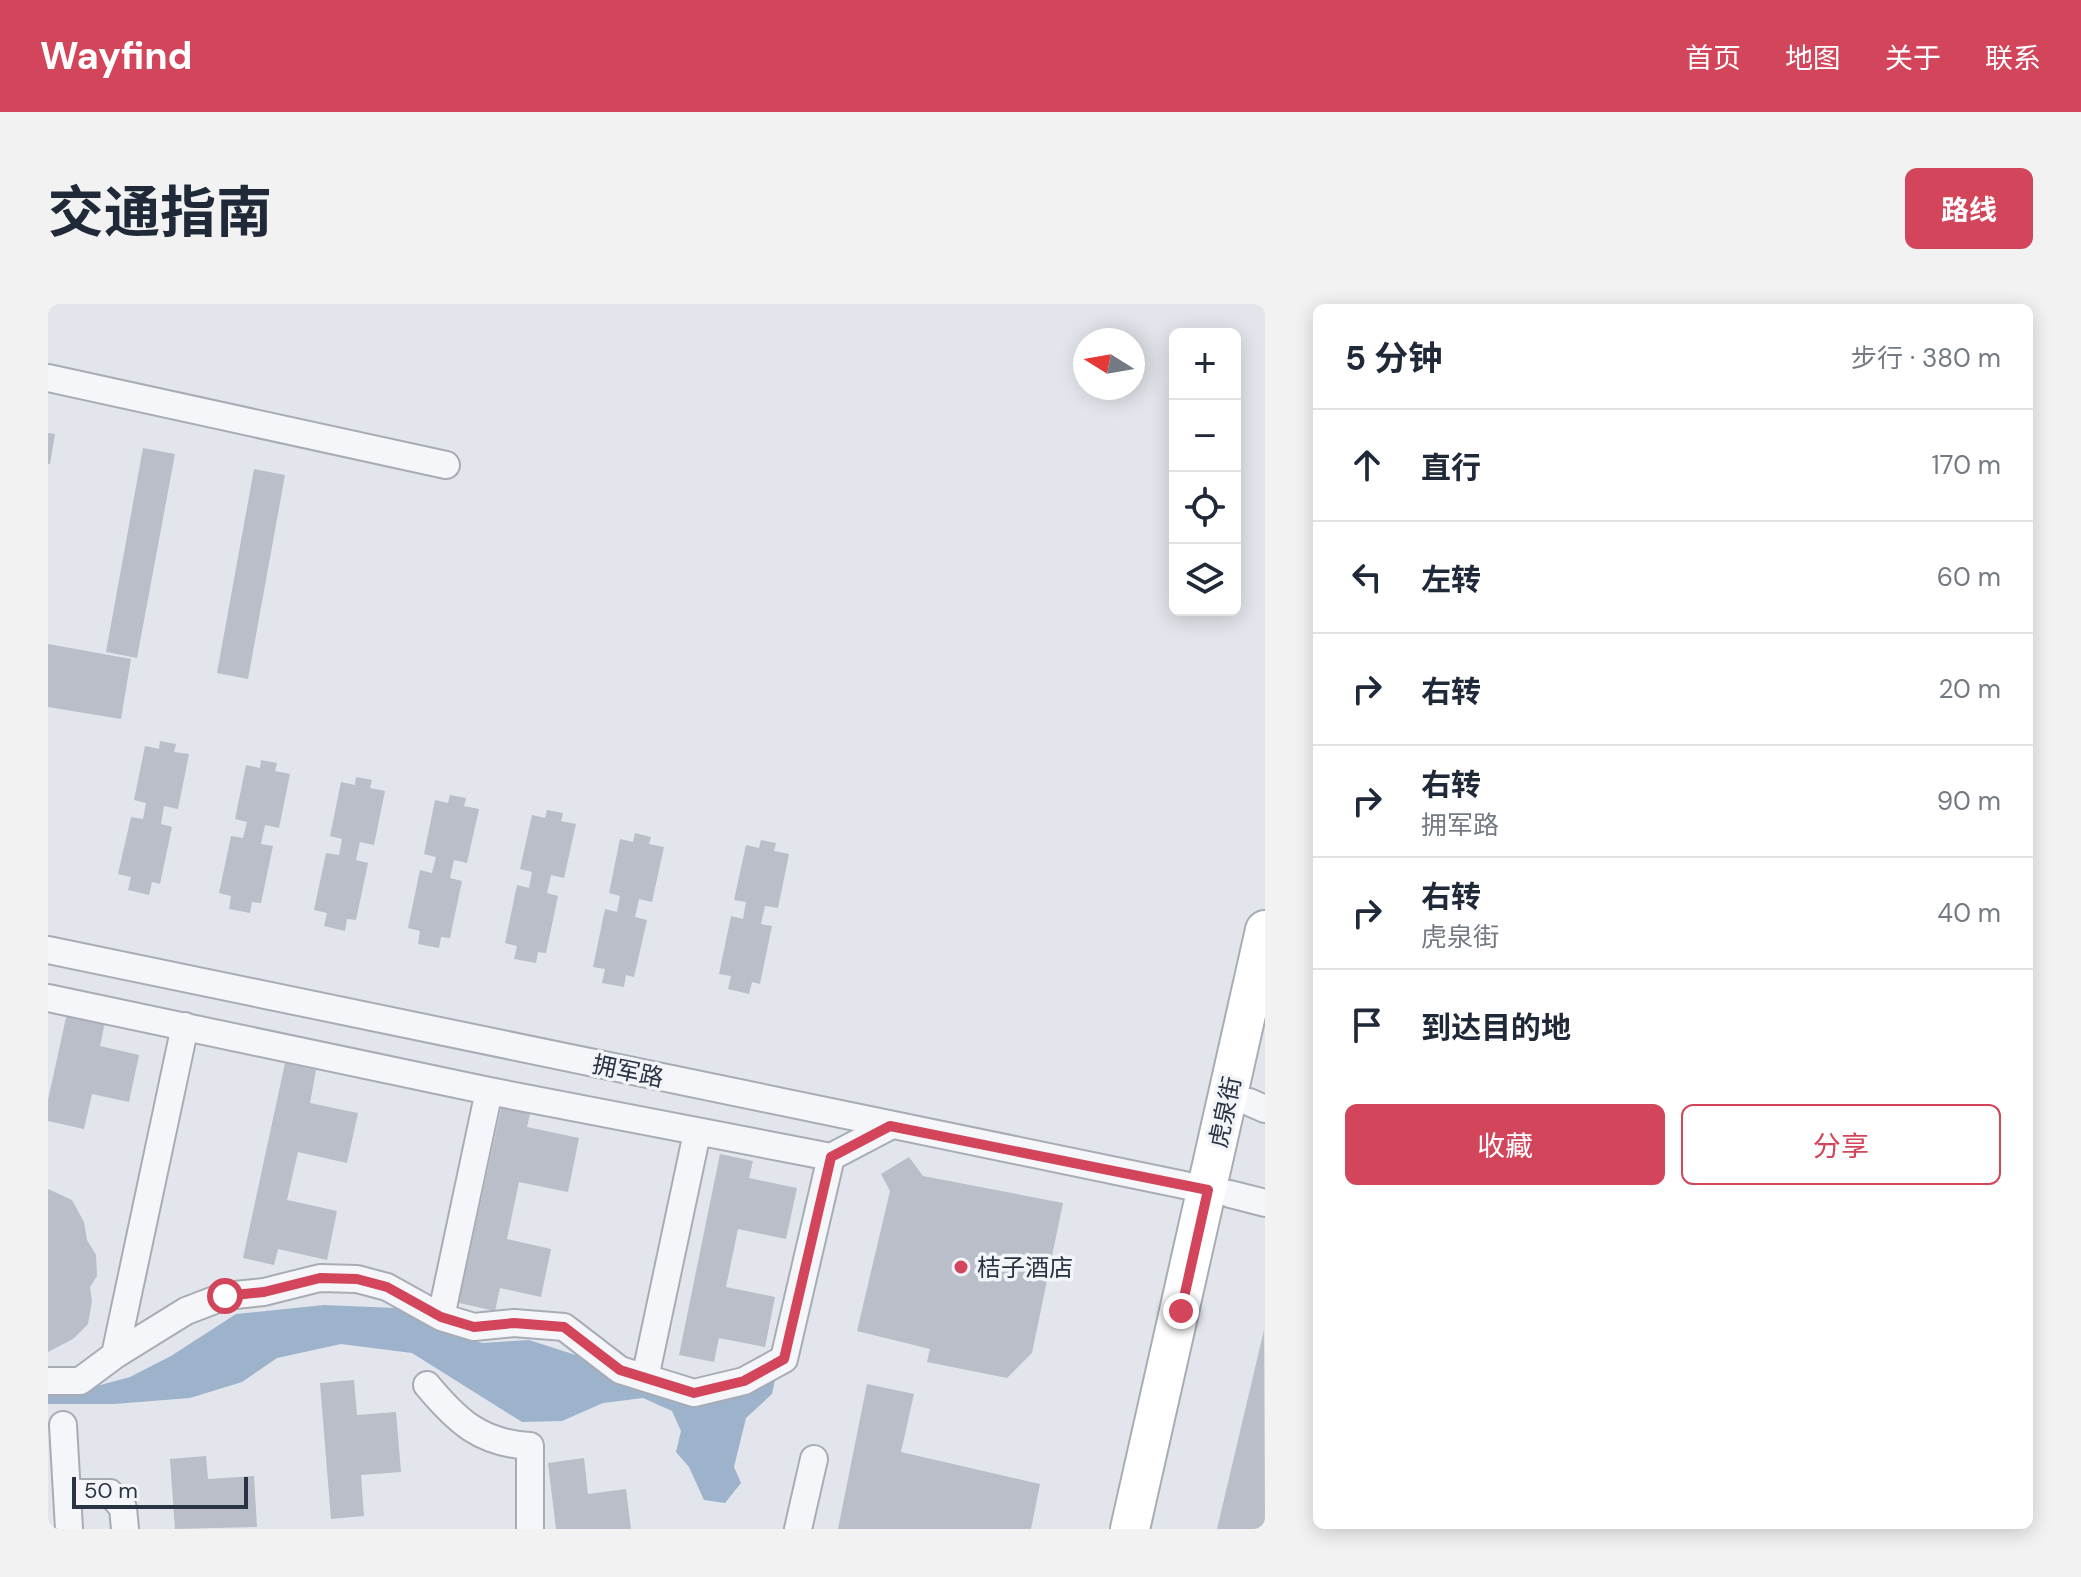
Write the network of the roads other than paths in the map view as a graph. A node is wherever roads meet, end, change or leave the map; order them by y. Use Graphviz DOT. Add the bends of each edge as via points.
graph roads {
  1 [pos="48,378"];
  2 [pos="446,465"];
  3 [pos="1265,930"];
  4 [pos="48,950"];
  5 [pos="48,998"];
  6 [pos="185,1026"];
  7 [pos="1265,1031"];
  8 [pos="489,1091"];
  9 [pos="1257,1105"];
  10 [pos="890,1126"];
  11 [pos="697,1133"];
  12 [pos="831,1157"];
  13 [pos="1234,1196"];
  14 [pos="441,1317"];
  15 [pos="115,1355"];
  16 [pos="645,1378"];
  17 [pos="48,1381"];
  18 [pos="427,1385"];
  19 [pos="63,1425"];
  20 [pos="814,1459"];
  21 [pos="67,1493"];
  22 [pos="69,1529"];
  23 [pos="125,1529"];
  24 [pos="530,1529"];
  25 [pos="798,1529"];
  26 [pos="1130,1529"];
  27 [pos="1153,1529"];
  1 -- 2 [label="street"];
  3 -- 13 [label="main road, 虎泉街"];
  4 -- 10 [label="street, 拥军路"];
  5 -- 6 [label="street"];
  6 -- 8 [label="street"];
  6 -- 15 [label="street"];
  7 -- 9 [label="main road, 虎泉街"];
  8 -- 11 [label="street"];
  8 -- 14 [label="street"];
  9 -- 13 [label="main road, 虎泉街"];
  10 -- 12 [label="street"];
  10 -- 13 [label="street, 拥军路"];
  11 -- 12 [label="street"];
  11 -- 16 [label="street"];
  12 -- 16 [label="street" via="784,1359 744,1381 694,1393"];
  13 -- 26 [label="main road, 虎泉街"];
  13 -- 27 [label="main road, 虎泉街"];
  14 -- 15 [label="street" via="387,1287 320,1278 225,1296 186,1311"];
  14 -- 16 [label="street" via="474,1327 564,1327 620,1370"];
  15 -- 17 [label="street" via="80,1381"];
  18 -- 24 [label="street" via="455,1418 483,1436 530,1446"];
  19 -- 21 [label="street"];
  20 -- 25 [label="street"];
  21 -- 22 [label="street"];
  21 -- 23 [label="street" via="110,1493 123,1508"];
}
